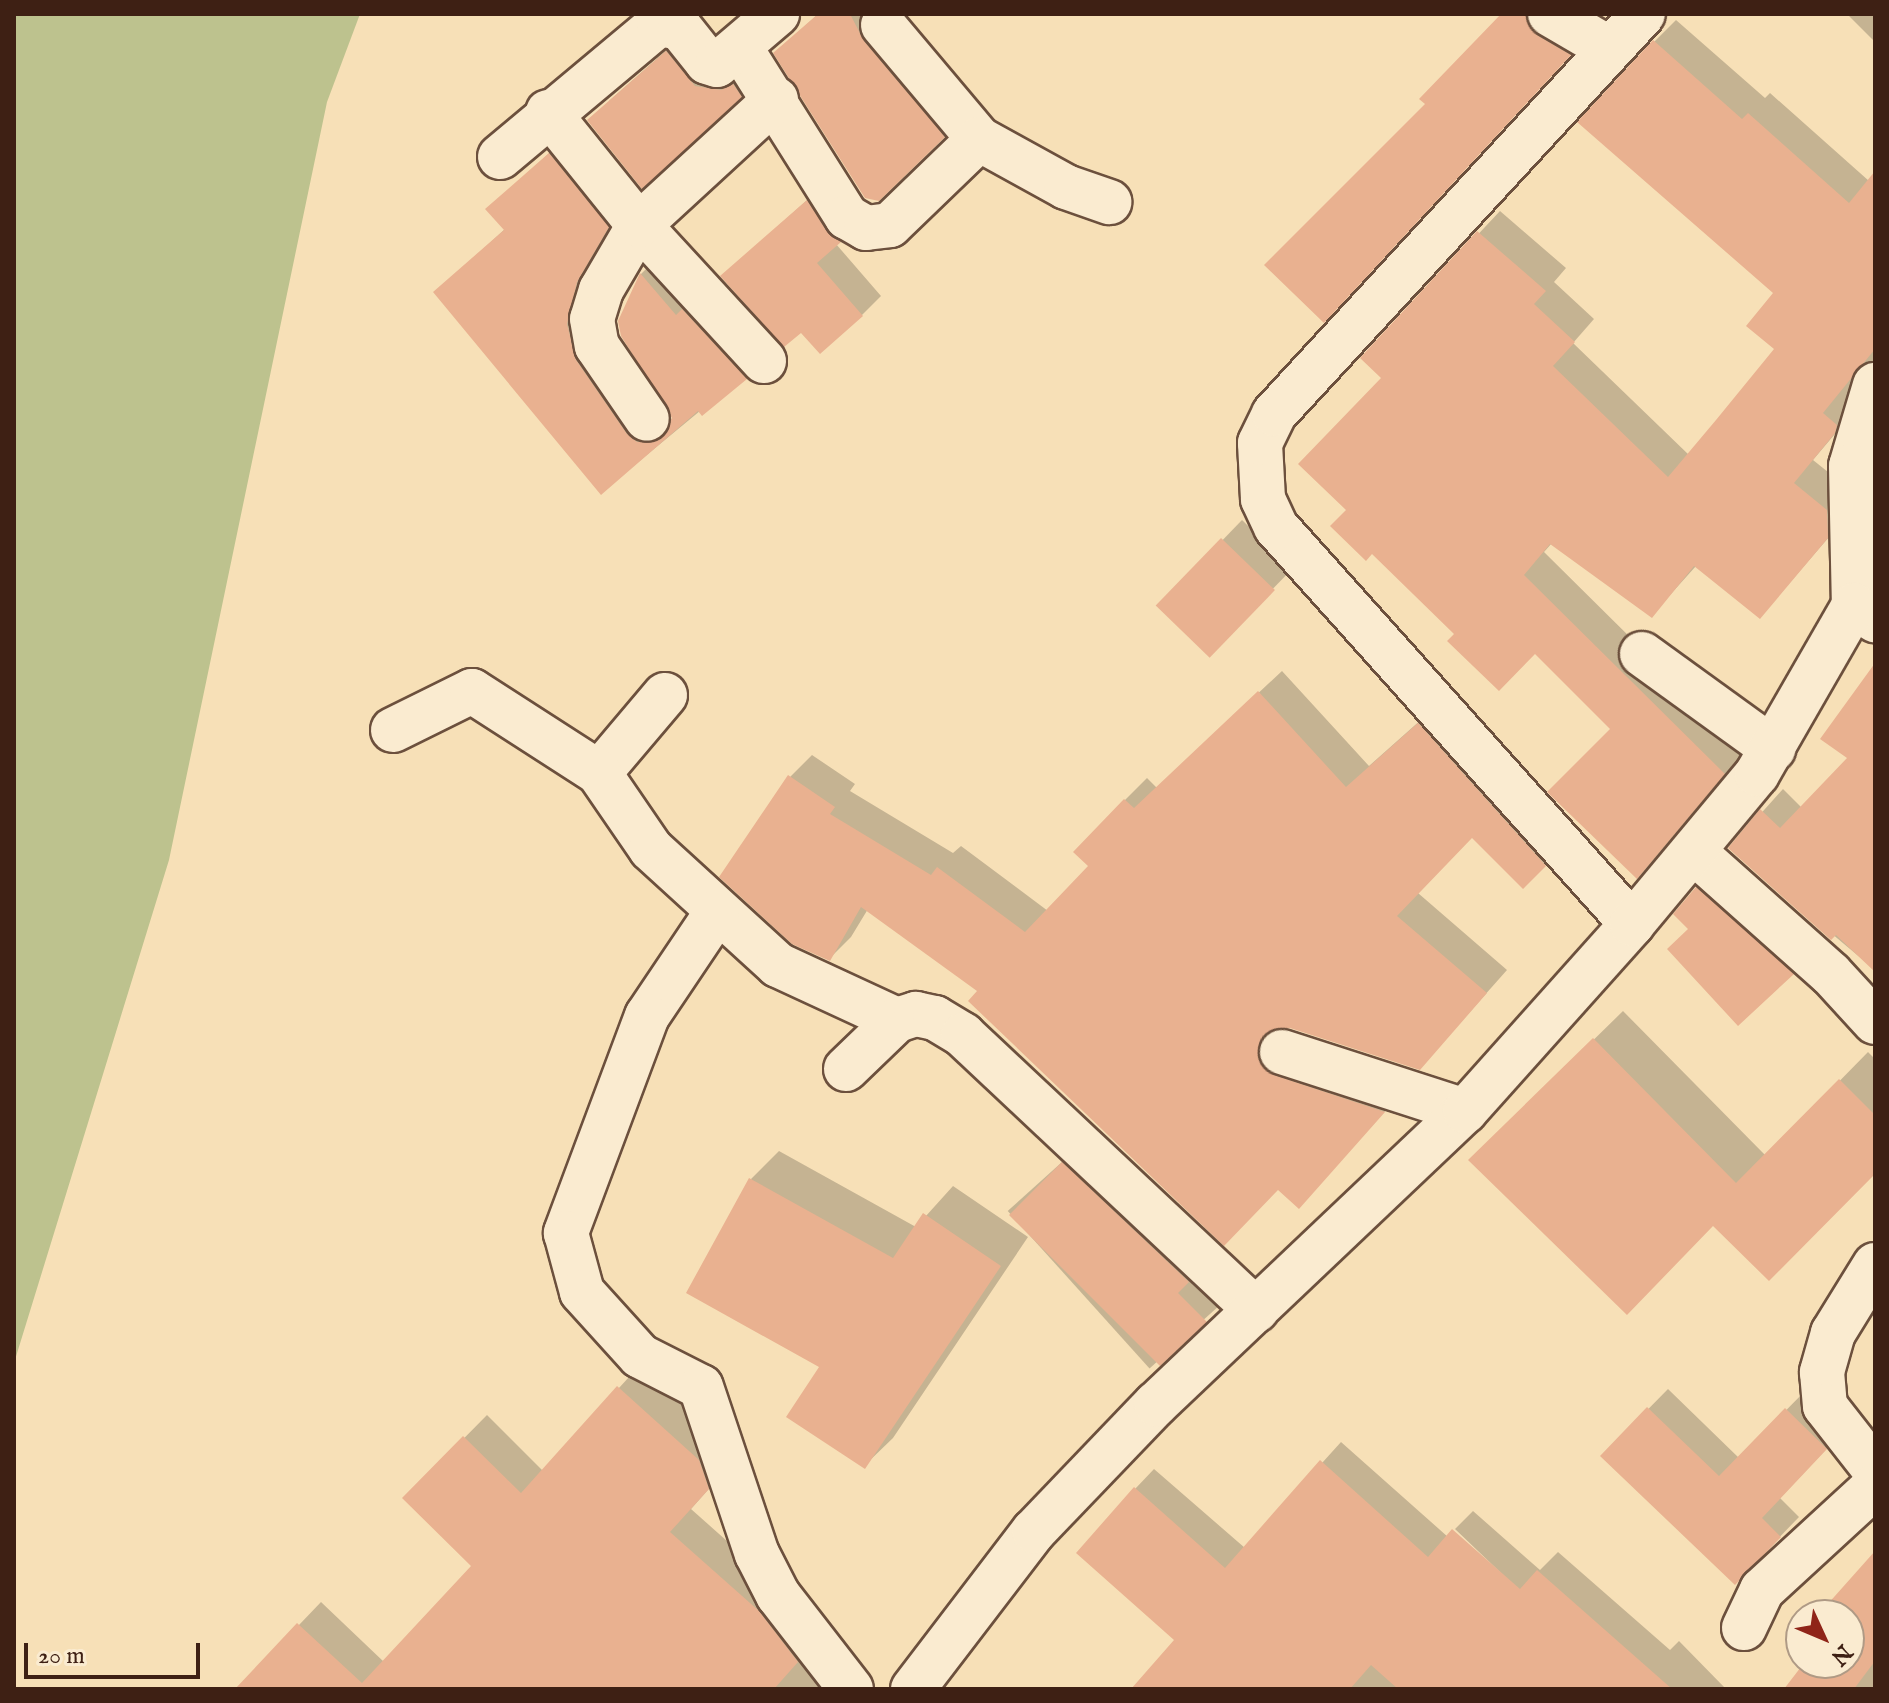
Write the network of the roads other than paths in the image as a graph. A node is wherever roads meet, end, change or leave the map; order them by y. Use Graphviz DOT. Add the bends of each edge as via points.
graph roads {
  1 [pos="777,14"];
  2 [pos="1550,14"];
  3 [pos="1643,14"];
  4 [pos="884,18"];
  5 [pos="741,49"];
  6 [pos="1610,49"];
  7 [pos="776,99"];
  8 [pos="548,112"];
  9 [pos="979,139"];
  10 [pos="500,157"];
  11 [pos="1109,202"];
  12 [pos="639,225"];
  13 [pos="764,361"];
  14 [pos="1875,385"];
  15 [pos="647,419"];
  16 [pos="1864,613"];
  17 [pos="1642,654"];
  18 [pos="665,695"];
  19 [pos="393,730"];
  20 [pos="1773,749"];
  21 [pos="599,773"];
  22 [pos="1694,852"];
  23 [pos="717,912"];
  24 [pos="1632,924"];
  25 [pos="897,1020"];
  26 [pos="1875,1022"];
  27 [pos="1282,1052"];
  28 [pos="846,1069"];
  29 [pos="1465,1111"];
  30 [pos="1875,1265"];
  31 [pos="1256,1310"];
  32 [pos="1875,1470"];
  33 [pos="1875,1486"];
  34 [pos="1744,1628"];
  35 [pos="851,1689"];
  36 [pos="913,1689"];
  1 -- 5 [label="street"];
  2 -- 6 [label="street"];
  3 -- 6 [label="street"];
  4 -- 9 [label="street"];
  5 -- 7 [label="street"];
  5 -- 8 [label="street" via="712,64 680,28 659,24"];
  6 -- 24 [label="street" via="1274,414 1260,443 1260,472 1263,499 1276,527"];
  7 -- 9 [label="street" via="847,217 866,228 890,225"];
  7 -- 12 [label="street"];
  8 -- 10 [label="street"];
  8 -- 12 [label="street"];
  9 -- 11 [label="street" via="1066,187"];
  12 -- 13 [label="street"];
  12 -- 15 [label="street" via="601,290 592,319 597,346"];
  14 -- 16 [label="street" via="1851,466"];
  16 -- 20 [label="street"];
  17 -- 20 [label="street"];
  18 -- 21 [label="street"];
  19 -- 21 [label="street" via="472,691"];
  20 -- 22 [label="street"];
  21 -- 23 [label="street" via="651,849"];
  22 -- 24 [label="street"];
  22 -- 26 [label="street" via="1831,974"];
  23 -- 25 [label="street" via="778,965"];
  23 -- 35 [label="street" via="647,1016 566,1233 582,1292 640,1356 701,1387 757,1554 778,1595"];
  24 -- 29 [label="street"];
  25 -- 28 [label="street"];
  25 -- 31 [label="street" via="916,1014 935,1018 963,1035"];
  27 -- 29 [label="street"];
  29 -- 31 [label="street"];
  30 -- 32 [label="street" via="1833,1333 1822,1372 1825,1406"];
  31 -- 36 [label="street" via="1034,1531"];
  33 -- 34 [label="street" via="1762,1590"];
}
